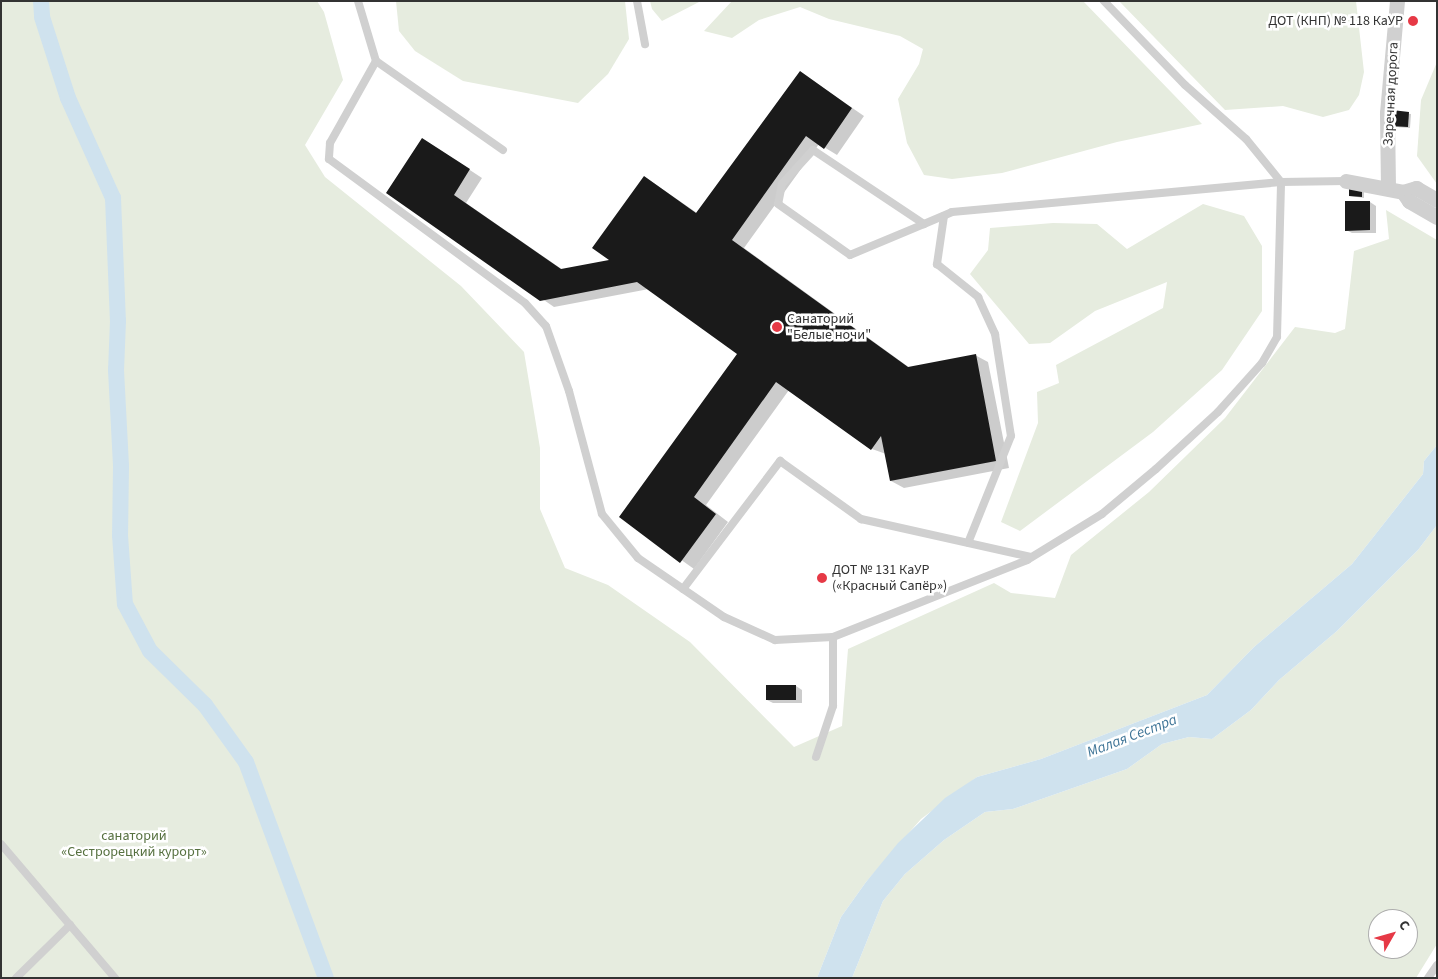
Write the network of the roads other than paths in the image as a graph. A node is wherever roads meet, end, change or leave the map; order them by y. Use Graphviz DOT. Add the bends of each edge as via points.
graph roads {
  1 [pos="358,1"];
  2 [pos="637,1"];
  3 [pos="1104,1"];
  4 [pos="1397,1"];
  5 [pos="645,44"];
  6 [pos="376,61"];
  7 [pos="503,150"];
  8 [pos="1346,181"];
  9 [pos="1282,182"];
  10 [pos="1404,192"];
  11 [pos="1437,200"];
  12 [pos="944,216"];
  13 [pos="1437,216"];
  14 [pos="924,224"];
  15 [pos="968,543"];
  16 [pos="1031,557"];
  17 [pos="683,589"];
  18 [pos="834,637"];
  19 [pos="816,758"];
  20 [pos="1,844"];
  21 [pos="70,925"];
  22 [pos="1437,964"];
  23 [pos="16,978"];
  24 [pos="115,978"];
  25 [pos="1428,978"];
  1 -- 6 [label="lane"];
  2 -- 5 [label="lane"];
  3 -- 9 [label="lane" via="1185,85 1246,139"];
  4 -- 10 [label="street, Заречная дорога" via="1387,114"];
  6 -- 7 [label="lane"];
  6 -- 17 [label="lane" via="330,143 329,159 525,303 546,326 569,391 602,514 638,558"];
  8 -- 9 [label="lane"];
  8 -- 10 [label="street"];
  9 -- 12 [label="lane" via="962,211"];
  9 -- 16 [label="lane" via="1277,337 1262,363 1218,412 1156,470 1102,514"];
  10 -- 11 [label="street"];
  10 -- 13 [label="street"];
  12 -- 14 [label="lane"];
  12 -- 15 [label="lane" via="937,264 978,297 995,334 1011,436"];
  14 -- 14 [label="lane" via="813,150 782,184 778,204 850,255"];
  15 -- 16 [label="lane"];
  15 -- 17 [label="lane" via="861,519 780,461"];
  16 -- 18 [label="lane"];
  17 -- 18 [label="lane" via="724,617 775,640"];
  18 -- 19 [label="lane" via="833,706"];
  20 -- 21 [label="lane"];
  21 -- 23 [label="lane"];
  21 -- 24 [label="lane"];
  22 -- 25 [label="lane"];
}
